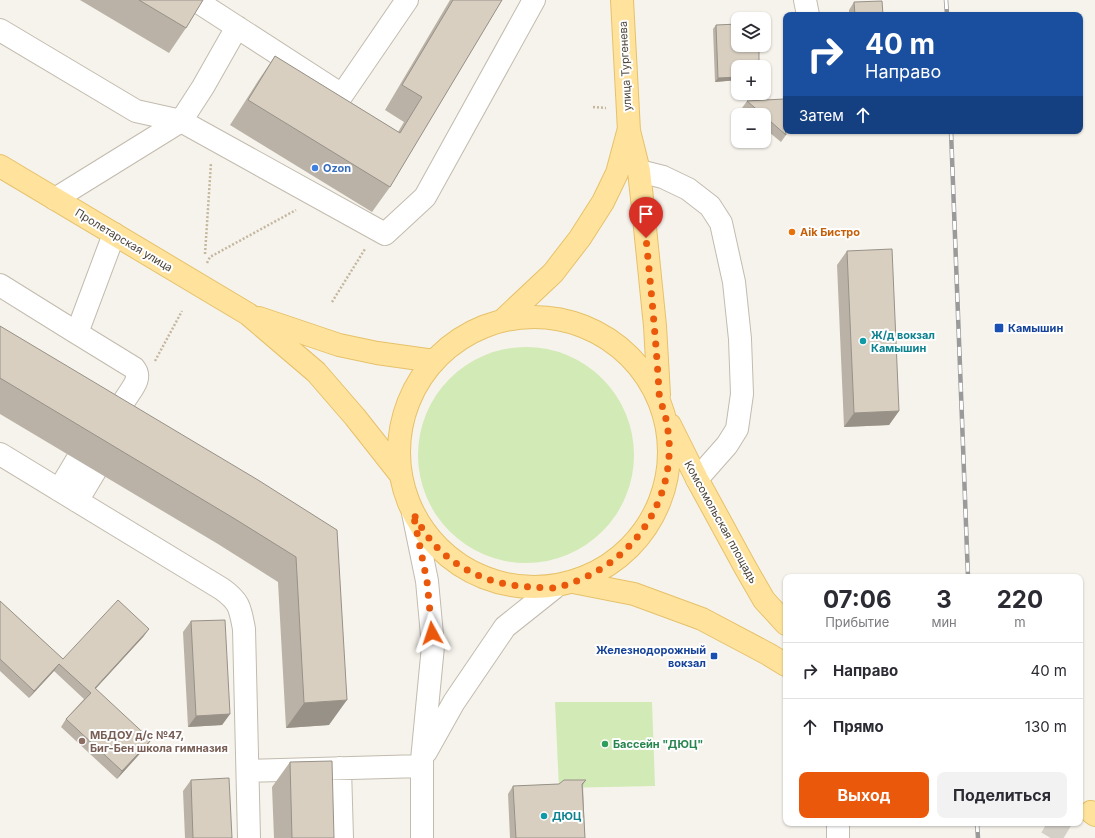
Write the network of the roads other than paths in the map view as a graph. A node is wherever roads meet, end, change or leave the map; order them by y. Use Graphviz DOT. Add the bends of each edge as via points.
graph roads {
  1 [pos="195,0"];
  2 [pos="407,0"];
  3 [pos="534,0"];
  4 [pos="622,0"];
  5 [pos="805,0"];
  6 [pos="807,12"];
  7 [pos="237,27"];
  8 [pos="0,30"];
  9 [pos="181,121"];
  10 [pos="629,131"];
  11 [pos="0,166"];
  12 [pos="639,171"];
  13 [pos="55,199"];
  14 [pos="114,234"];
  15 [pos="0,285"];
  16 [pos="248,314"];
  17 [pos="502,321"];
  18 [pos="77,333"];
  19 [pos="434,361"];
  20 [pos="662,405"];
  21 [pos="109,427"];
  22 [pos="0,454"];
  23 [pos="400,474"];
  24 [pos="697,479"];
  25 [pos="59,490"];
  26 [pos="77,501"];
  27 [pos="413,513"];
  28 [pos="563,585"];
  29 [pos="783,621"];
  30 [pos="783,662"];
  31 [pos="422,763"];
  32 [pos="340,768"];
  33 [pos="248,771"];
  34 [pos="838,826"];
  35 [pos="250,838"];
  36 [pos="342,838"];
  37 [pos="422,838"];
  38 [pos="838,838"];
  1 -- 7 [label="street"];
  2 -- 7 [label="street" via="342,95"];
  3 -- 9 [label="street" via="425,197 385,234"];
  4 -- 10 [label="main road, улица Тургенева"];
  5 -- 6 [label="street"];
  7 -- 9 [label="street"];
  8 -- 9 [label="street" via="136,111"];
  9 -- 13 [label="street"];
  10 -- 12 [label="main road"];
  10 -- 17 [label="main road" via="617,173 603,202 580,238 553,273"];
  11 -- 13 [label="main road, Пролетарская улица"];
  12 -- 20 [label="main road"];
  12 -- 24 [label="street" via="663,177 688,189 710,206 721,223 734,282 742,394 737,429"];
  13 -- 14 [label="main road, Пролетарская улица"];
  14 -- 16 [label="main road, Пролетарская улица"];
  14 -- 18 [label="street"];
  15 -- 18 [label="street"];
  16 -- 19 [label="main road, Пролетарская улица" via="339,345"];
  16 -- 23 [label="main road, Пролетарская улица" via="316,372"];
  17 -- 19 [label="main road, Комсомольская площадь" via="482,327 460,339"];
  17 -- 20 [label="main road, Комсомольская площадь" via="529,317 556,319 594,332 611,342 630,359"];
  18 -- 21 [label="street" via="134,368 138,376"];
  19 -- 23 [label="main road, Комсомольская площадь" via="420,379 405,412 398,450"];
  20 -- 24 [label="main road, Комсомольская площадь"];
  20 -- 28 [label="main road, Комсомольская площадь" via="669,439 666,474 662,492 649,522 623,553 600,570"];
  22 -- 25 [label="street"];
  23 -- 27 [label="main road, Комсомольская площадь"];
  24 -- 29 [label="main road, Комсомольская площадь" via="764,600"];
  25 -- 26 [label="street"];
  25 -- 26 [label="street" via="86,465"];
  26 -- 33 [label="street" via="233,597 241,610 244,629"];
  27 -- 28 [label="main road, Комсомольская площадь" via="440,550 483,578 523,587"];
  27 -- 31 [label="street" via="427,581 433,646"];
  28 -- 30 [label="main road, Комсомольская площадь" via="634,594 702,619"];
  28 -- 31 [label="street" via="505,627 454,702"];
  31 -- 32 [label="street"];
  31 -- 37 [label="street"];
  32 -- 33 [label="street"];
  32 -- 36 [label="street"];
  33 -- 35 [label="street"];
  34 -- 38 [label="street"];
}
